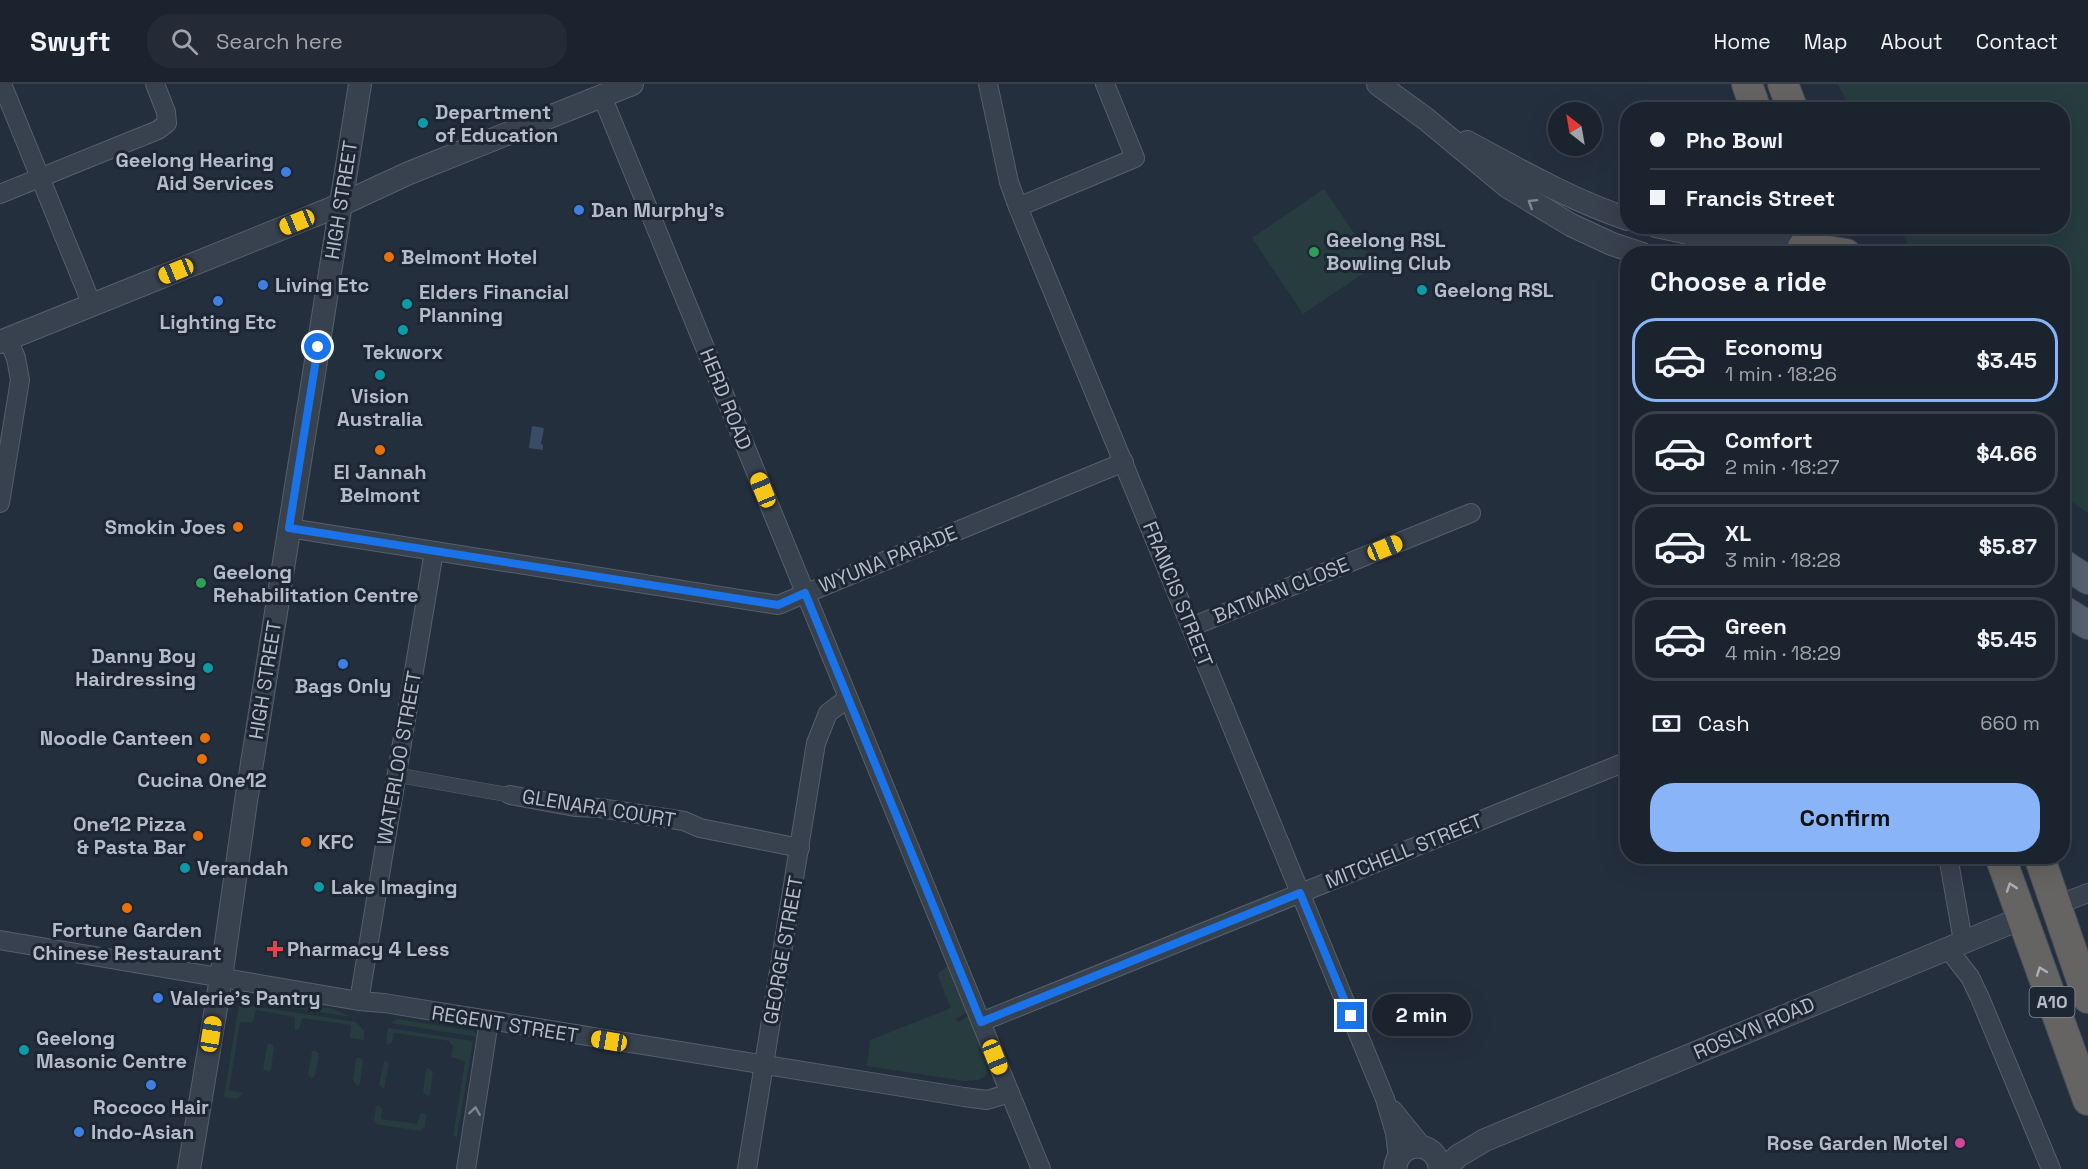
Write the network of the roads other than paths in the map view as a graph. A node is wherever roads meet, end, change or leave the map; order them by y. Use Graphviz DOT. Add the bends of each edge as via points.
graph roads {
  1 [pos="2,84"];
  2 [pos="155,84"];
  3 [pos="360,84"];
  4 [pos="632,84"];
  5 [pos="988,84"];
  6 [pos="1105,84"];
  7 [pos="1378,84"];
  8 [pos="1748,84"];
  9 [pos="1783,84"];
  10 [pos="602,96"];
  11 [pos="1754,102"];
  12 [pos="1790,102"];
  13 [pos="1426,119"];
  14 [pos="40,178"];
  15 [pos="0,194"];
  16 [pos="1585,202"];
  17 [pos="340,206"];
  18 [pos="1018,207"];
  19 [pos="1620,216"];
  20 [pos="1571,225"];
  21 [pos="1692,234"];
  22 [pos="1802,242"];
  23 [pos="1817,246"];
  24 [pos="1620,247"];
  25 [pos="92,305"];
  26 [pos="4,340"];
  27 [pos="1124,462"];
  28 [pos="0,503"];
  29 [pos="1471,513"];
  30 [pos="289,528"];
  31 [pos="434,551"];
  32 [pos="2070,570"];
  33 [pos="2088,580"];
  34 [pos="805,593"];
  35 [pos="2070,614"];
  36 [pos="2088,625"];
  37 [pos="1191,627"];
  38 [pos="851,705"];
  39 [pos="1620,764"];
  40 [pos="397,776"];
  41 [pos="510,795"];
  42 [pos="800,848"];
  43 [pos="1949,864"];
  44 [pos="2004,864"];
  45 [pos="2041,864"];
  46 [pos="1300,893"];
  47 [pos="2088,893"];
  48 [pos="2055,906"];
  49 [pos="2022,918"];
  50 [pos="0,940"];
  51 [pos="1957,944"];
  52 [pos="2077,944"];
  53 [pos="221,978"];
  54 [pos="2088,998"];
  55 [pos="359,1001"];
  56 [pos="489,1021"];
  57 [pos="981,1022"];
  58 [pos="763,1066"];
  59 [pos="1010,1093"];
  60 [pos="1385,1099"];
  61 [pos="2088,1100"];
  62 [pos="1485,1140"];
  63 [pos="1431,1155"];
  64 [pos="1395,1165"];
  65 [pos="189,1169"];
  66 [pos="466,1169"];
  67 [pos="747,1169"];
  68 [pos="1041,1169"];
  69 [pos="1445,1169"];
  70 [pos="2051,1169"];
  1 -- 14 [label="street"];
  2 -- 14 [label="street" via="167,123"];
  3 -- 17 [label="street, HIGH STREET"];
  4 -- 10 [label="street"];
  5 -- 18 [label="street, FRANCIS STREET"];
  6 -- 18 [label="street" via="1135,158"];
  7 -- 13 [label="street"];
  8 -- 11 [label="highway"];
  9 -- 12 [label="highway"];
  10 -- 17 [label="street" via="409,173"];
  10 -- 34 [label="street, HERD ROAD"];
  13 -- 16 [label="street"];
  20 -- 13 [label="street, one-way" via="1508,188"];
  14 -- 15 [label="street"];
  14 -- 25 [label="street"];
  16 -- 19 [label="street"];
  16 -- 20 [label="street"];
  17 -- 25 [label="street"];
  17 -- 30 [label="street, HIGH STREET"];
  18 -- 27 [label="street, FRANCIS STREET"];
  20 -- 24 [label="street"];
  21 -- 22 [label="street" via="1716,239"];
  22 -- 23 [label="highway"];
  25 -- 26 [label="street"];
  26 -- 28 [label="street" via="16,358 20,380"];
  27 -- 34 [label="street, WYUNA PARADE"];
  27 -- 37 [label="street, FRANCIS STREET"];
  29 -- 37 [label="street, BATMAN CLOSE"];
  30 -- 31 [label="street, WYUNA PARADE"];
  30 -- 53 [label="street, HIGH STREET"];
  31 -- 34 [label="street, WYUNA PARADE" via="778,605"];
  31 -- 40 [label="street, WATERLOO STREET"];
  32 -- 33 [label="main road"];
  34 -- 38 [label="street, HERD ROAD"];
  35 -- 36 [label="main road"];
  37 -- 46 [label="street, FRANCIS STREET"];
  38 -- 42 [label="street, GEORGE STREET" via="828,713 820,731"];
  38 -- 57 [label="street, HERD ROAD"];
  39 -- 46 [label="street, MITCHELL STREET"];
  40 -- 41 [label="street, GLENARA COURT"];
  40 -- 55 [label="street, WATERLOO STREET"];
  41 -- 42 [label="street, GLENARA COURT" via="684,821 700,828"];
  42 -- 58 [label="street, GEORGE STREET"];
  43 -- 51 [label="street"];
  49 -- 44 [label="highway, A10, one-way"];
  45 -- 48 [label="highway, A10"];
  46 -- 57 [label="street, MITCHELL STREET"];
  46 -- 60 [label="street, FRANCIS STREET"];
  47 -- 48 [label="street"];
  48 -- 49 [label="highway"];
  48 -- 52 [label="highway, A10"];
  49 -- 51 [label="street, ROSLYN ROAD"];
  61 -- 49 [label="highway, A10, one-way"];
  50 -- 53 [label="street, REGENT STREET"];
  51 -- 62 [label="street, ROSLYN ROAD"];
  51 -- 70 [label="street" via="1955,958 1980,998"];
  52 -- 54 [label="highway, A10"];
  53 -- 55 [label="street, REGENT STREET"];
  53 -- 65 [label="street, HIGH STREET"];
  55 -- 56 [label="street, REGENT STREET"];
  56 -- 58 [label="street, REGENT STREET"];
  66 -- 56 [label="street, one-way"];
  57 -- 59 [label="street, HERD ROAD"];
  58 -- 59 [label="street, REGENT STREET" via="987,1100"];
  58 -- 67 [label="street, GEORGE STREET"];
  59 -- 68 [label="street, HERD ROAD"];
  60 -- 63 [label="street, FRANCIS STREET"];
  60 -- 64 [label="street, FRANCIS STREET" via="1395,1133"];
  62 -- 63 [label="street, ROSLYN ROAD"];
  62 -- 69 [label="street, ROSLYN ROAD"];
  63 -- 64 [label="street, ROSLYN ROAD" via="1409,1148"];
}
